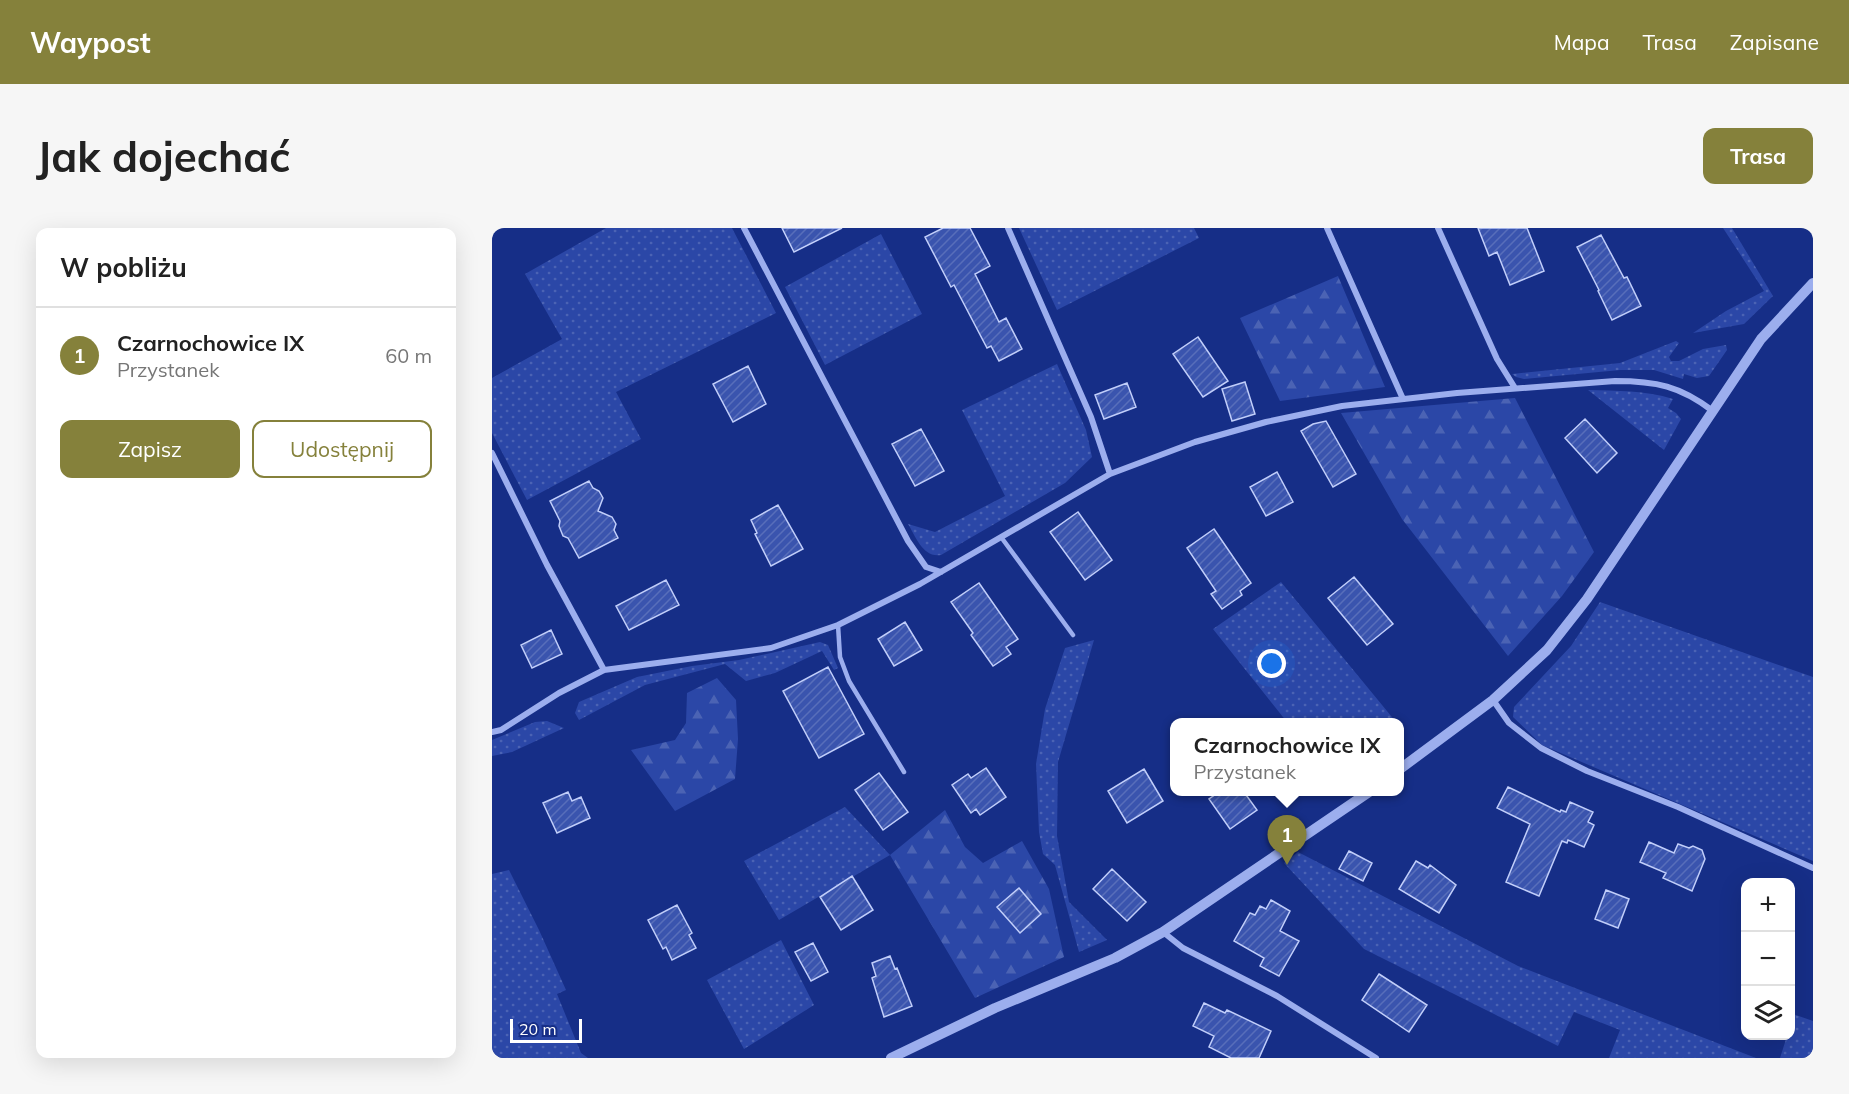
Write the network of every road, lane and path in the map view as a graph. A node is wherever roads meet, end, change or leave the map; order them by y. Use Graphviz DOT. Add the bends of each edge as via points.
graph roads {
  1 [pos="744,228"];
  2 [pos="1008,228"];
  3 [pos="1328,228"];
  4 [pos="1438,228"];
  5 [pos="1813,283"];
  6 [pos="1515,388"];
  7 [pos="1403,399"];
  8 [pos="1713,411"];
  9 [pos="492,453"];
  10 [pos="1110,474"];
  11 [pos="1001,537"];
  12 [pos="941,572"];
  13 [pos="838,625"];
  14 [pos="1073,635"];
  15 [pos="604,669"];
  16 [pos="1493,700"];
  17 [pos="492,732"];
  18 [pos="1404,766"];
  19 [pos="904,772"];
  20 [pos="1363,796"];
  21 [pos="1813,868"];
  22 [pos="1163,932"];
  23 [pos="891,1058"];
  24 [pos="1376,1058"];
  1 -- 12 [label="street" via="908,541 926,567"];
  2 -- 10 [label="street" via="1091,417"];
  3 -- 7 [label="street"];
  4 -- 6 [label="street" via="1497,359"];
  5 -- 8 [label="street" via="1761,339"];
  6 -- 7 [label="street"];
  6 -- 8 [label="street" via="1645,381 1684,392"];
  7 -- 10 [label="street" via="1342,406 1266,422 1195,442"];
  8 -- 16 [label="street" via="1587,599 1547,650"];
  9 -- 15 [label="street"];
  10 -- 11 [label="street"];
  11 -- 12 [label="street"];
  11 -- 14 [label="lane"];
  12 -- 13 [label="street"];
  13 -- 15 [label="street" via="771,648"];
  13 -- 19 [label="lane" via="840,657 849,681"];
  15 -- 17 [label="street"];
  16 -- 18 [label="street"];
  16 -- 21 [label="street" via="1509,723 1541,748"];
  20 -- 22 [label="street"];
  22 -- 23 [label="street" via="1115,958 995,1008"];
  22 -- 24 [label="street" via="1183,948 1277,996"];
}
